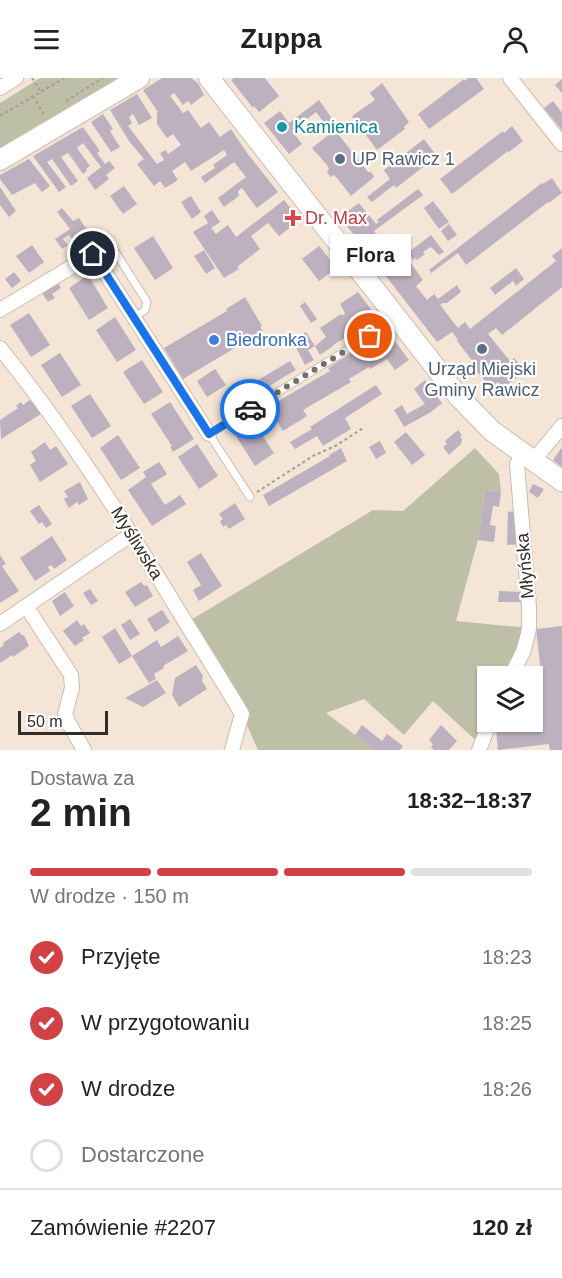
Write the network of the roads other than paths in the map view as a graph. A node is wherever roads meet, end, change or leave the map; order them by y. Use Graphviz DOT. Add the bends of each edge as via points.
graph roads {
  1 [pos="16,78"];
  2 [pos="139,78"];
  3 [pos="209,78"];
  4 [pos="510,78"];
  5 [pos="0,88"];
  6 [pos="562,144"];
  7 [pos="0,160"];
  8 [pos="93,254"];
  9 [pos="0,310"];
  10 [pos="134,318"];
  11 [pos="370,336"];
  12 [pos="0,348"];
  13 [pos="562,426"];
  14 [pos="209,434"];
  15 [pos="528,458"];
  16 [pos="562,481"];
  17 [pos="250,497"];
  18 [pos="132,534"];
  19 [pos="26,606"];
  20 [pos="0,624"];
  21 [pos="516,666"];
  22 [pos="486,732"];
  23 [pos="84,750"];
  24 [pos="232,750"];
  25 [pos="479,750"];
  1 -- 5 [label="street"];
  2 -- 7 [label="street"];
  3 -- 15 [label="street" via="391,321 470,410"];
  4 -- 6 [label="street"];
  8 -- 9 [label="street"];
  8 -- 10 [label="street"];
  8 -- 10 [label="lane" via="107,247 114,250 147,302 146,310"];
  10 -- 14 [label="street"];
  11 -- 14 [label="lane"];
  12 -- 18 [label="street, Myśliwska" via="57,423"];
  13 -- 15 [label="street"];
  14 -- 17 [label="lane"];
  15 -- 16 [label="street"];
  15 -- 21 [label="street, Młyńska" via="517,464 529,607 528,634"];
  18 -- 19 [label="street"];
  18 -- 24 [label="street, Myśliwska" via="242,714"];
  19 -- 20 [label="street"];
  19 -- 23 [label="street" via="71,675 65,714"];
  22 -- 25 [label="street"];
}
